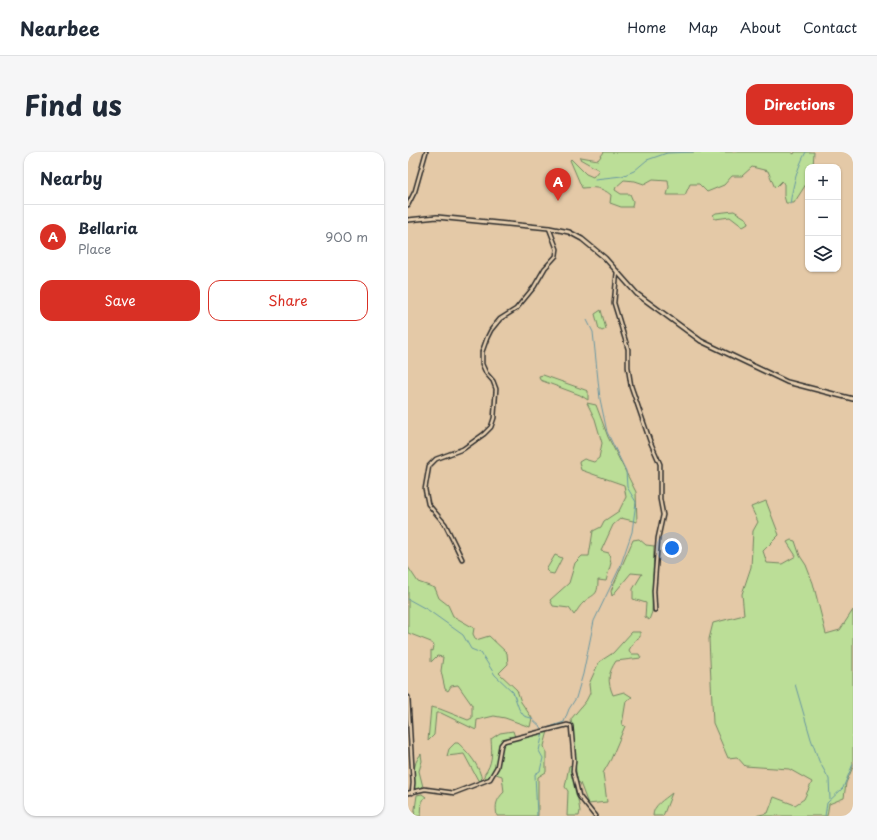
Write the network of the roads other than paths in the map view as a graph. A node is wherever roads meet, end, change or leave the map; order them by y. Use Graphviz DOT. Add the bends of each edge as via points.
graph roads {
  1 [pos="426,152"];
  2 [pos="408,205"];
  3 [pos="408,220"];
  4 [pos="549,228"];
  5 [pos="618,271"];
  6 [pos="853,399"];
  7 [pos="462,559"];
  8 [pos="655,610"];
  9 [pos="408,697"];
  10 [pos="408,793"];
  11 [pos="412,793"];
  12 [pos="595,816"];
  1 -- 2 [label="street" via="415,191"];
  3 -- 4 [label="main road" via="433,217"];
  4 -- 5 [label="main road" via="576,235 603,255"];
  4 -- 7 [label="street" via="557,250 556,256 516,308 494,325 482,352 484,368 494,381 496,389 494,422 484,434 462,449 436,459 429,466 426,489 428,504 445,524"];
  5 -- 6 [label="main road" via="637,294 707,344 787,382"];
  5 -- 8 [label="street" via="614,303 628,349 631,386 660,464 660,499 663,515 658,538"];
  9 -- 11 [label="street"];
  10 -- 11 [label="street"];
  11 -- 12 [label="street" via="425,789 454,793 490,779 497,767 501,744 504,741 563,725 570,726 573,771 579,796"];
}
